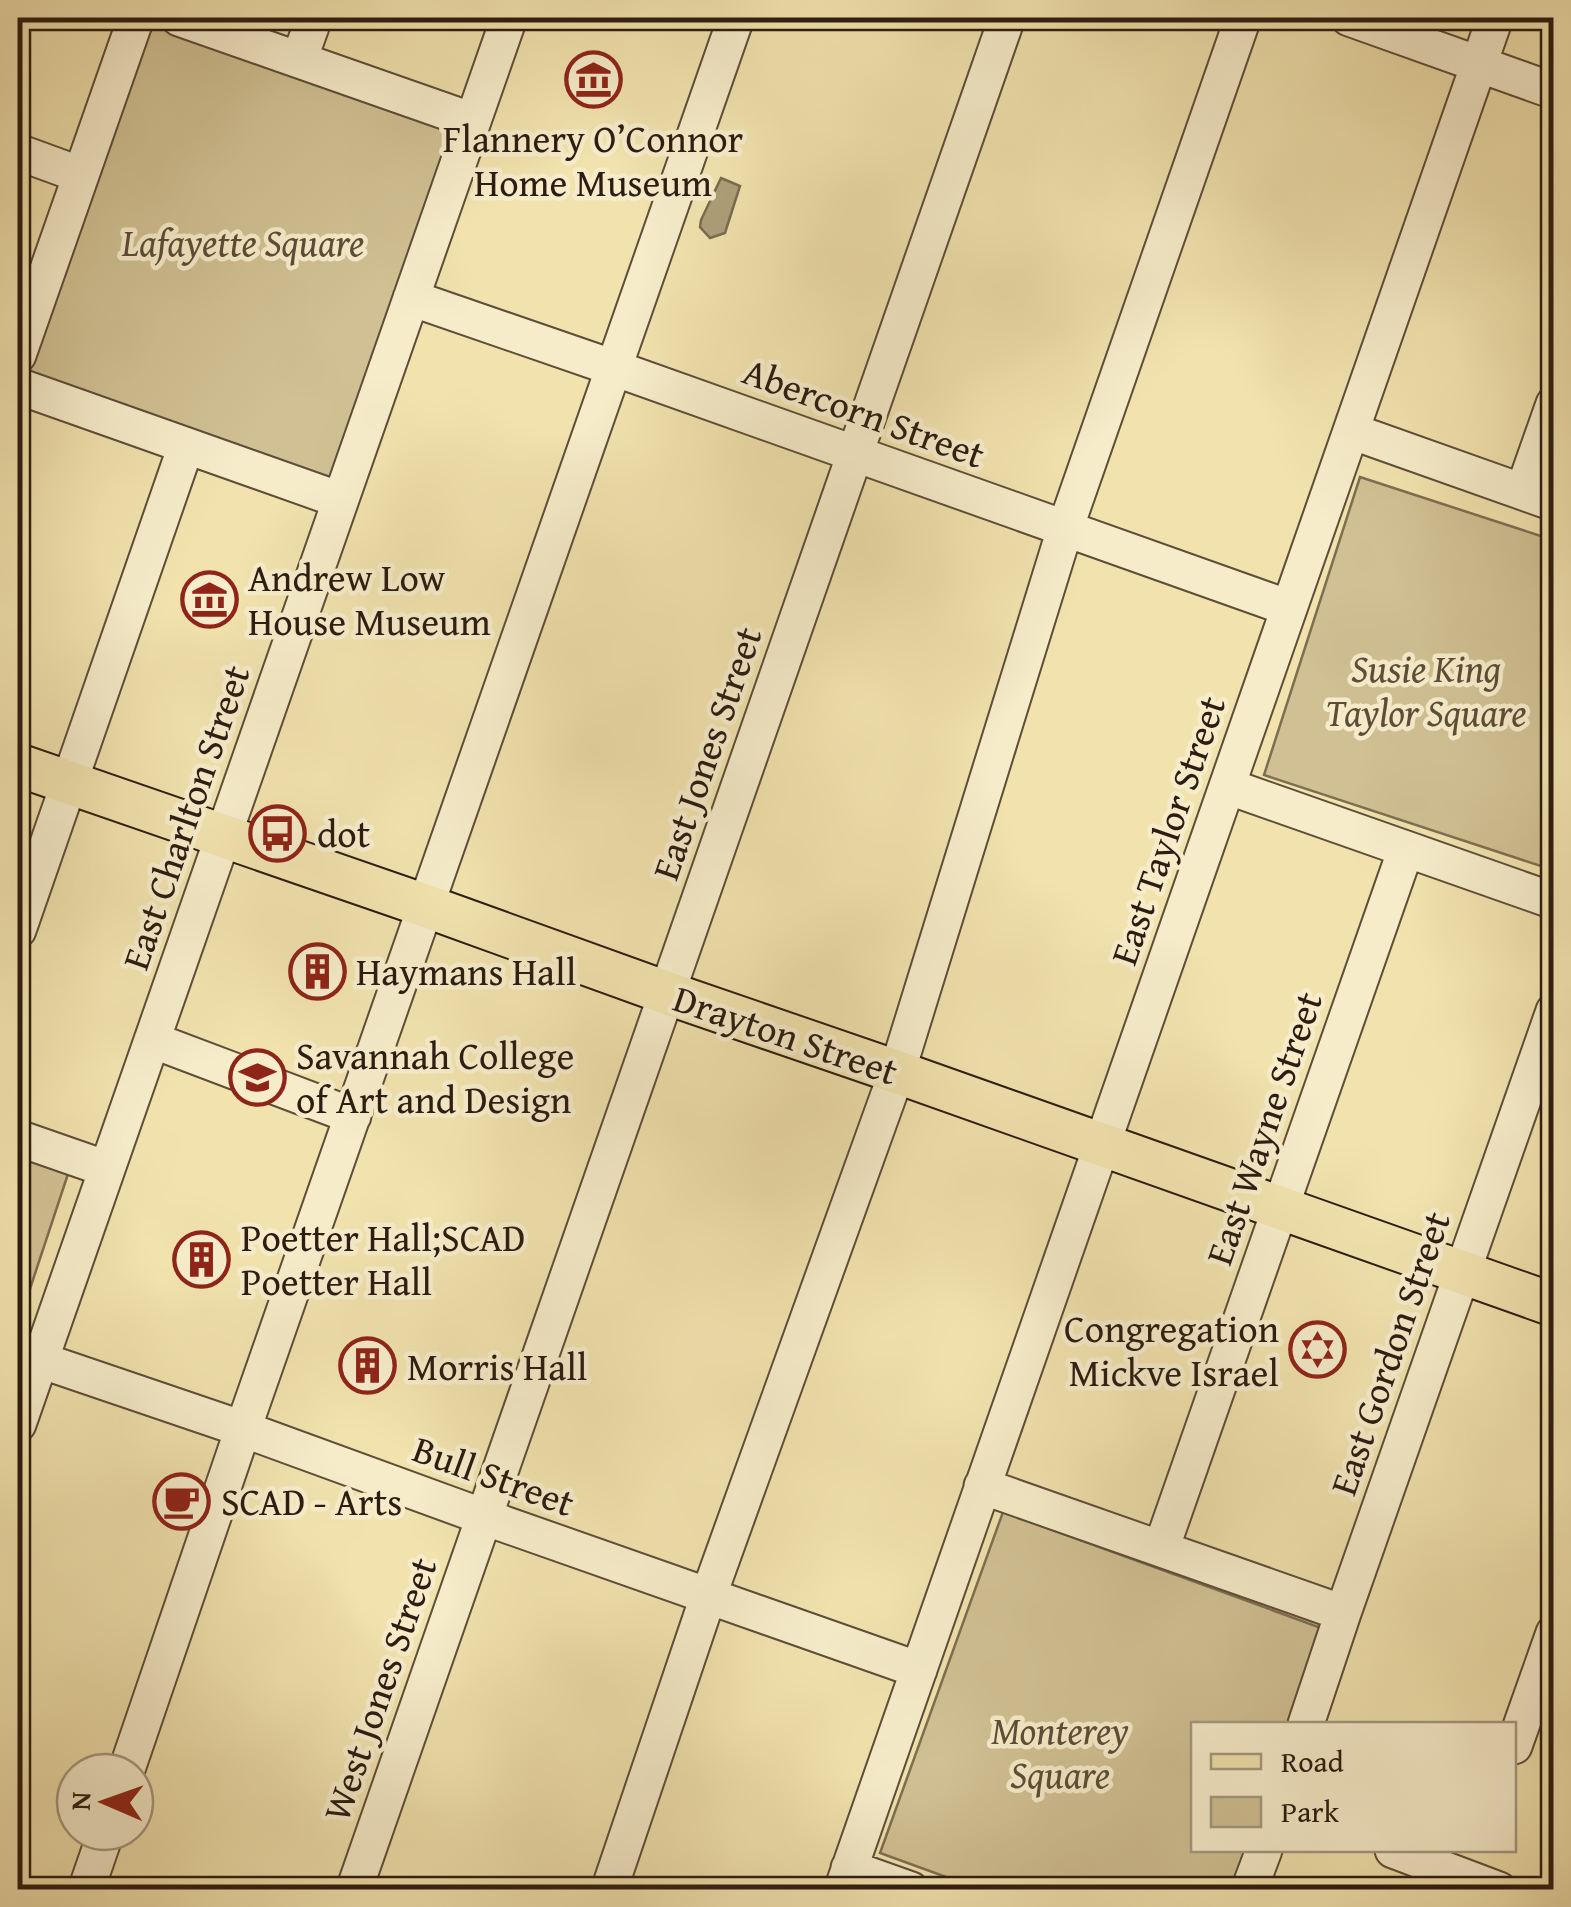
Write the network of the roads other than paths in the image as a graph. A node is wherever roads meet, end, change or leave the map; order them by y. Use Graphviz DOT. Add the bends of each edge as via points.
graph roads {
  1 [pos="136,18"];
  2 [pos="179,18"];
  3 [pos="314,18"];
  4 [pos="509,18"];
  5 [pos="736,18"];
  6 [pos="1008,18"];
  7 [pos="1244,18"];
  8 [pos="1349,18"];
  9 [pos="1495,18"];
  10 [pos="299,60"];
  11 [pos="1479,64"];
  12 [pos="1554,90"];
  13 [pos="473,121"];
  14 [pos="18,152"];
  15 [pos="80,174"];
  16 [pos="411,298"];
  17 [pos="18,356"];
  18 [pos="614,368"];
  19 [pos="18,386"];
  20 [pos="1554,404"];
  21 [pos="1350,431"];
  22 [pos="186,446"];
  23 [pos="854,454"];
  24 [pos="1538,497"];
  25 [pos="340,500"];
  26 [pos="1065,529"];
  27 [pos="1289,608"];
  28 [pos="18,764"];
  29 [pos="69,783"];
  30 [pos="1227,786"];
  31 [pos="223,837"];
  32 [pos="1406,849"];
  33 [pos="1554,901"];
  34 [pos="426,906"];
  35 [pos="18,930"];
  36 [pos="667,993"];
  37 [pos="1554,1011"];
  38 [pos="152,1040"];
  39 [pos="897,1072"];
  40 [pos="352,1116"];
  41 [pos="18,1138"];
  42 [pos="1101,1146"];
  43 [pos="106,1169"];
  44 [pos="1280,1209"];
  45 [pos="1462,1273"];
  46 [pos="1554,1306"];
  47 [pos="40,1360"];
  48 [pos="18,1424"];
  49 [pos="243,1430"];
  50 [pos="982,1486"];
  51 [pos="484,1517"];
  52 [pos="1161,1549"];
  53 [pos="708,1596"];
  54 [pos="1343,1613"];
  55 [pos="1554,1634"];
  56 [pos="918,1670"];
  57 [pos="1307,1722"];
  58 [pos="1516,1740"];
  59 [pos="133,1752"];
  60 [pos="99,1852"];
  61 [pos="1263,1852"];
  62 [pos="1398,1852"];
  63 [pos="1476,1877"];
  64 [pos="845,1879"];
  65 [pos="86,1890"];
  66 [pos="354,1890"];
  67 [pos="609,1890"];
  68 [pos="910,1890"];
  69 [pos="1249,1890"];
  1 -- 15 [label="street"];
  2 -- 10 [label="street"];
  3 -- 10 [label="street"];
  4 -- 13 [label="street, East Charlton Street"];
  5 -- 18 [label="street"];
  6 -- 23 [label="street, East Jones Street"];
  7 -- 26 [label="street"];
  8 -- 11 [label="street"];
  9 -- 11 [label="street, East Taylor Street"];
  10 -- 13 [label="street"];
  11 -- 12 [label="street"];
  11 -- 21 [label="street, East Taylor Street"];
  13 -- 16 [label="street, East Charlton Street"];
  14 -- 15 [label="street"];
  15 -- 17 [label="street"];
  16 -- 18 [label="street, Abercorn Street"];
  16 -- 25 [label="street, East Charlton Street"];
  18 -- 23 [label="street, Abercorn Street"];
  18 -- 34 [label="street"];
  19 -- 22 [label="street"];
  20 -- 24 [label="street"];
  21 -- 24 [label="street"];
  21 -- 27 [label="street, East Taylor Street"];
  22 -- 25 [label="street"];
  22 -- 29 [label="street"];
  23 -- 26 [label="street, Abercorn Street"];
  23 -- 36 [label="street, East Jones Street"];
  25 -- 31 [label="street, East Charlton Street"];
  26 -- 27 [label="street, Abercorn Street"];
  26 -- 39 [label="street"];
  27 -- 30 [label="street, East Taylor Street"];
  28 -- 29 [label="main road, Drayton Street"];
  29 -- 31 [label="main road, Drayton Street"];
  29 -- 35 [label="street"];
  30 -- 32 [label="street"];
  30 -- 42 [label="street, East Taylor Street"];
  31 -- 34 [label="main road, Drayton Street"];
  31 -- 38 [label="street, East Charlton Street"];
  32 -- 33 [label="street"];
  32 -- 44 [label="street, East Wayne Street"];
  34 -- 36 [label="main road, Drayton Street"];
  34 -- 40 [label="street"];
  36 -- 39 [label="main road, Drayton Street"];
  36 -- 51 [label="street, East Jones Street"];
  37 -- 45 [label="street, East Gordon Street"];
  38 -- 40 [label="street"];
  38 -- 43 [label="street, East Charlton Street"];
  39 -- 42 [label="main road, Drayton Street"];
  39 -- 53 [label="street"];
  40 -- 49 [label="street"];
  41 -- 43 [label="street"];
  42 -- 44 [label="main road, Drayton Street"];
  42 -- 50 [label="street, East Taylor Street"];
  43 -- 47 [label="street, East Charlton Street"];
  44 -- 45 [label="main road, Drayton Street"];
  44 -- 52 [label="street, East Wayne Street"];
  45 -- 46 [label="main road, Drayton Street"];
  45 -- 54 [label="street, East Gordon Street"];
  47 -- 48 [label="street, East Charlton Street"];
  47 -- 49 [label="street, Bull Street"];
  49 -- 51 [label="street, Bull Street"];
  49 -- 59 [label="street"];
  50 -- 52 [label="street"];
  50 -- 56 [label="street, East Taylor Street"];
  51 -- 53 [label="street, Bull Street"];
  51 -- 66 [label="street, West Jones Street"];
  52 -- 54 [label="street"];
  53 -- 56 [label="street, Bull Street"];
  53 -- 67 [label="street"];
  54 -- 57 [label="street, East Gordon Street"];
  55 -- 58 [label="street"];
  56 -- 64 [label="street, East Taylor Street"];
  60 -- 65 [label="street"];
  61 -- 69 [label="street"];
  62 -- 63 [label="street"];
  64 -- 68 [label="street"];
}
